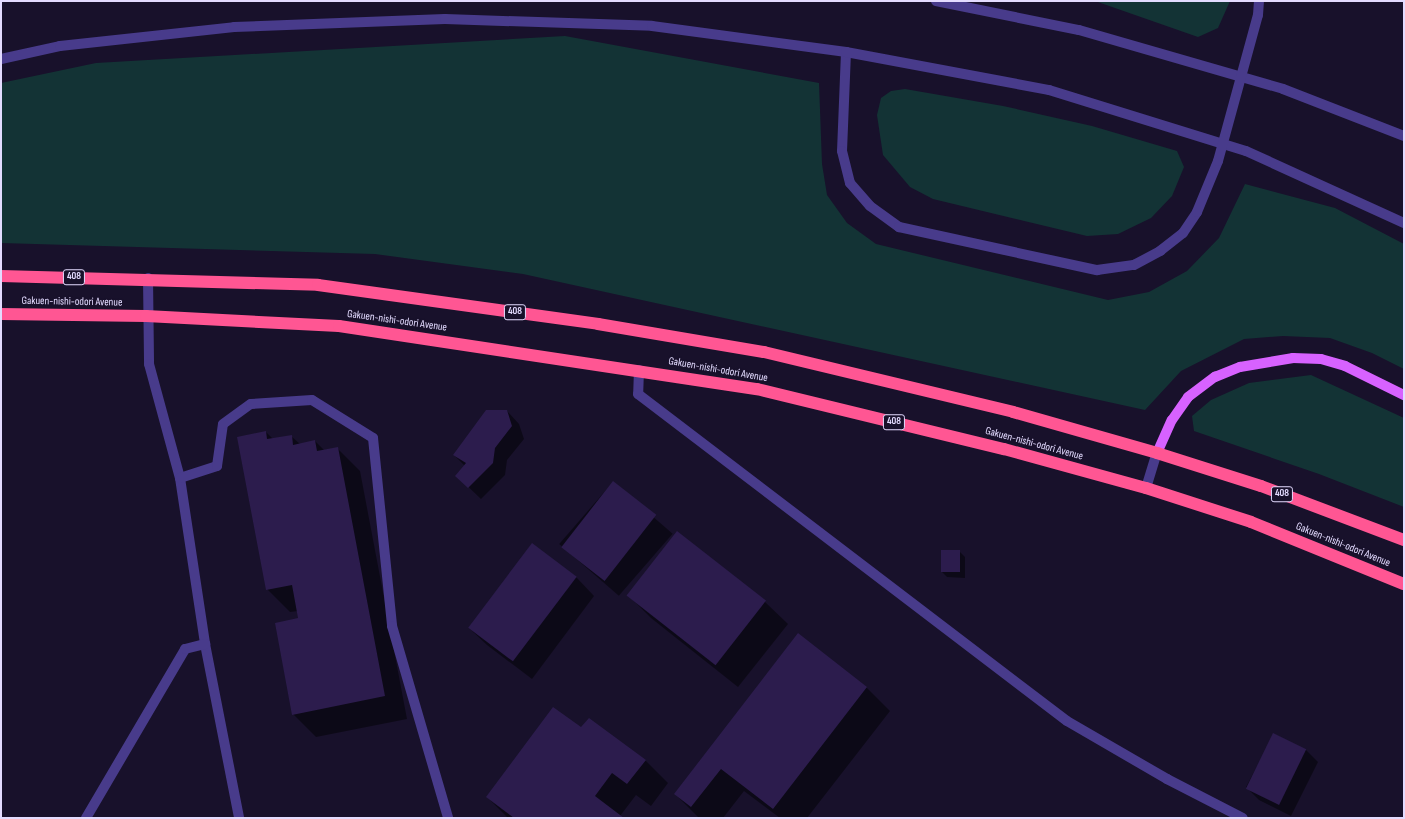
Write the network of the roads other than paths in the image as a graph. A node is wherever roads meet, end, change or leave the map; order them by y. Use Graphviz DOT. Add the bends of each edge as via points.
graph roads {
  1 [pos="936,1"];
  2 [pos="1259,1"];
  3 [pos="846,52"];
  4 [pos="1,59"];
  5 [pos="1404,136"];
  6 [pos="1404,223"];
  7 [pos="1,276"];
  8 [pos="148,278"];
  9 [pos="1,314"];
  10 [pos="146,316"];
  11 [pos="639,370"];
  12 [pos="1404,396"];
  13 [pos="1157,453"];
  14 [pos="180,478"];
  15 [pos="1146,488"];
  16 [pos="1404,540"];
  17 [pos="1404,584"];
  18 [pos="205,644"];
  19 [pos="86,818"];
  20 [pos="239,818"];
  21 [pos="448,818"];
  22 [pos="1243,818"];
  1 -- 5 [label="street" via="1079,30 1283,89"];
  2 -- 3 [label="street, bridge" via="1258,15 1218,161 1197,212 1183,233 1160,251 1134,265 1097,270 899,227 870,206 850,183 842,151"];
  3 -- 4 [label="street" via="652,26 445,19 234,27 60,46"];
  3 -- 6 [label="street" via="1049,90 1246,151"];
  7 -- 8 [label="highway, 408"];
  8 -- 10 [label="street"];
  8 -- 13 [label="highway, 408" via="318,285 636,330 764,352 878,378"];
  9 -- 10 [label="highway, Gakuen-nishi-odori Avenue / 408"];
  10 -- 11 [label="highway, Gakuen-nishi-odori Avenue / 408" via="339,326"];
  10 -- 14 [label="street" via="149,364"];
  11 -- 15 [label="highway, Gakuen-nishi-odori Avenue / 408" via="757,389 1004,449"];
  11 -- 22 [label="street" via="638,394 1067,721 1167,779"];
  12 -- 13 [label="main road" via="1345,366 1321,359 1293,358 1240,367 1215,376 1188,396 1172,420"];
  13 -- 15 [label="street"];
  13 -- 16 [label="highway, 408" via="1261,486"];
  14 -- 18 [label="street"];
  14 -- 21 [label="street" via="217,466 223,424 251,404 312,400 373,438 392,626"];
  15 -- 17 [label="highway, Gakuen-nishi-odori Avenue / 408" via="1250,522"];
  18 -- 19 [label="street" via="185,649"];
  18 -- 20 [label="street"];
}
